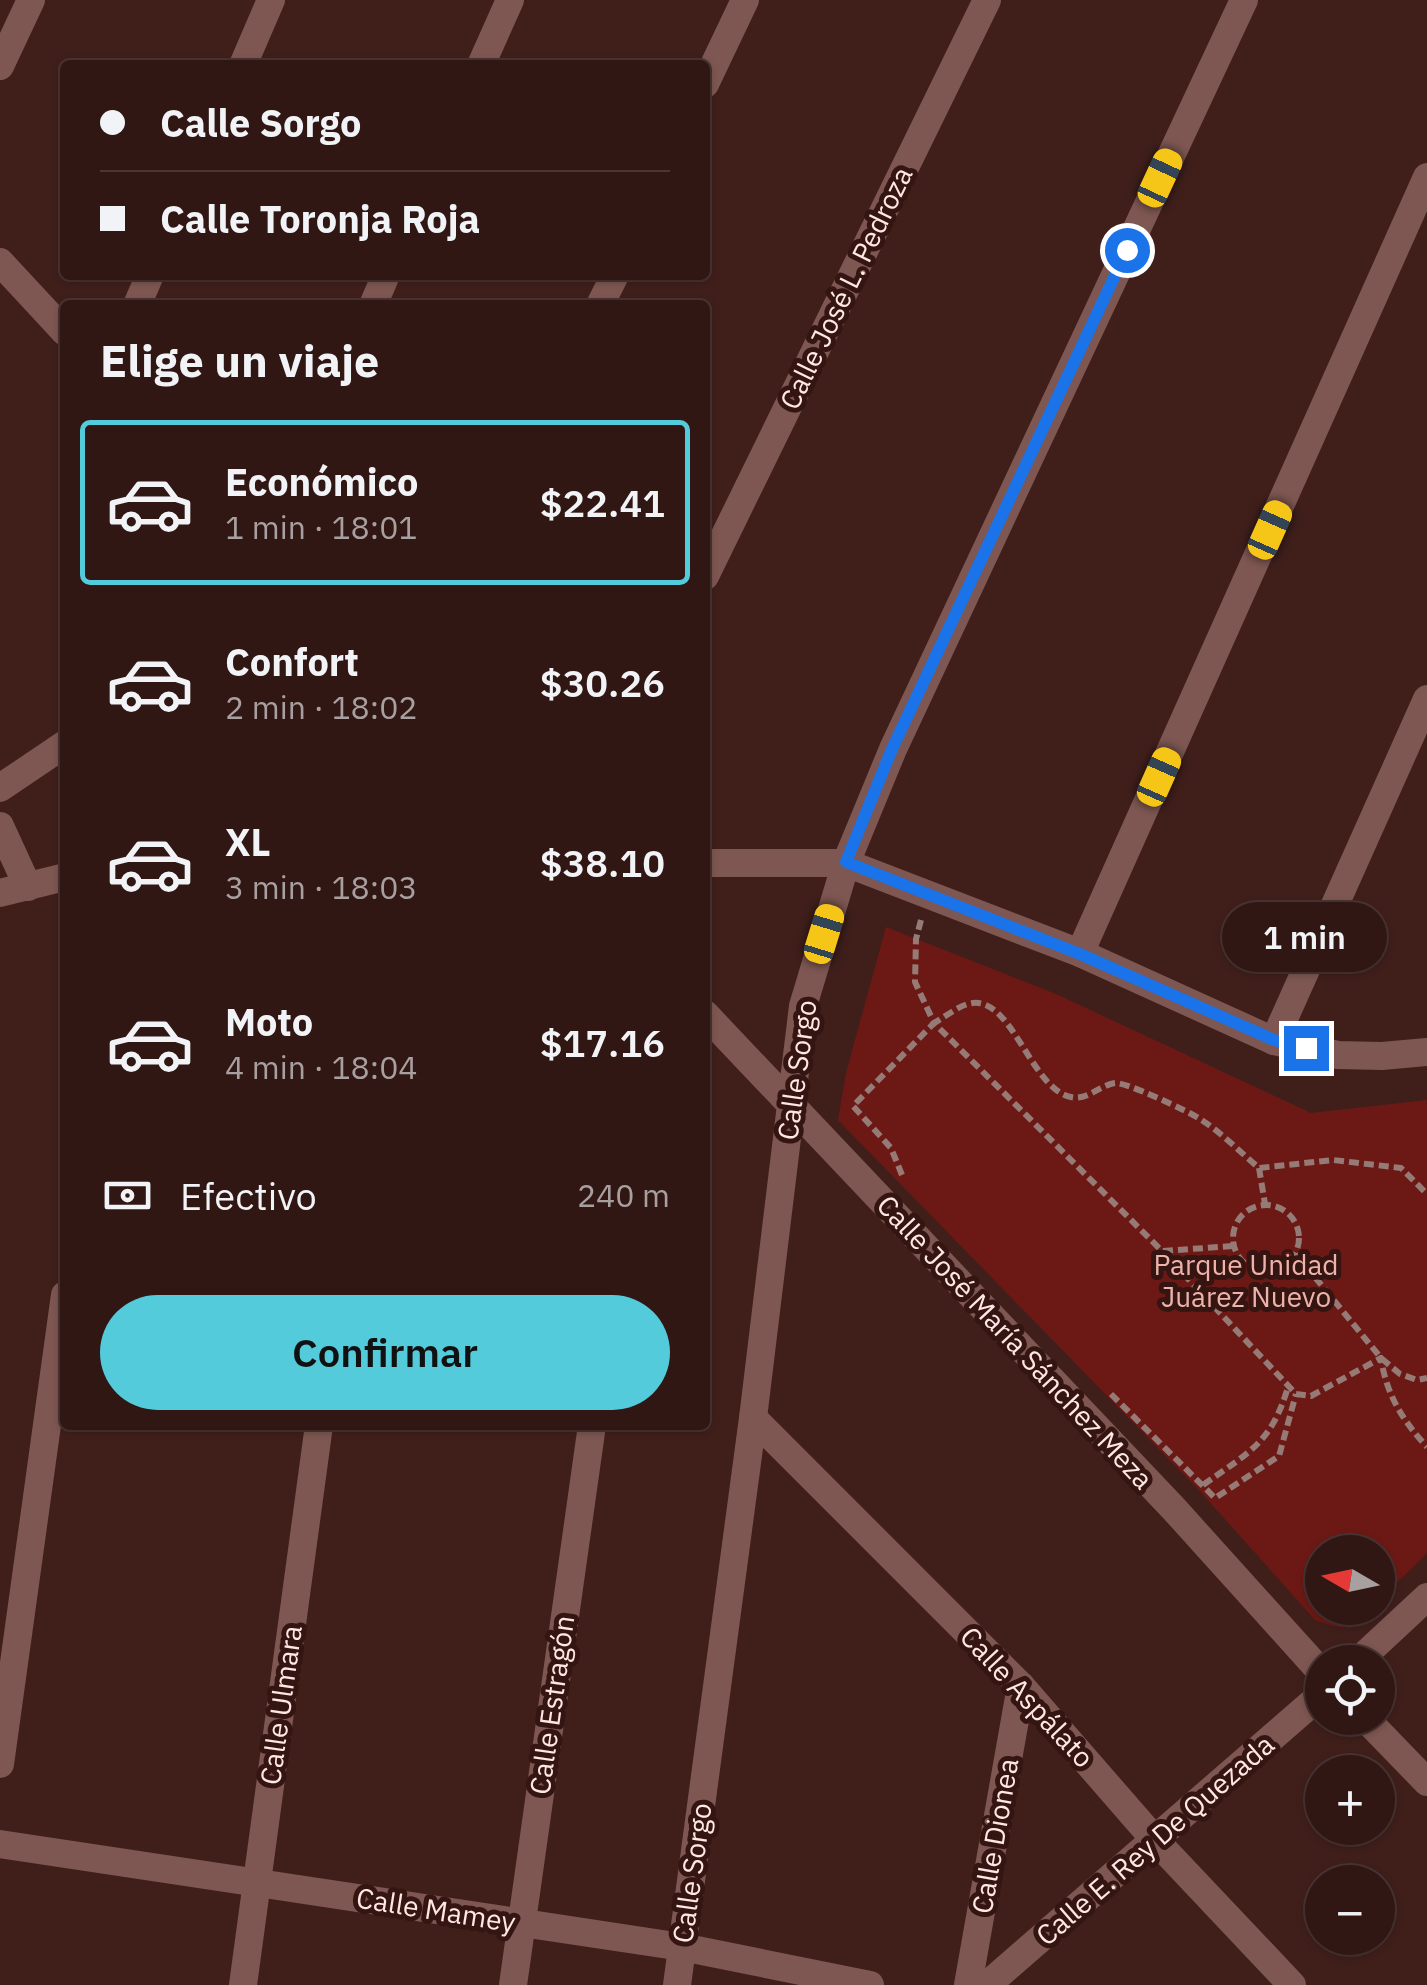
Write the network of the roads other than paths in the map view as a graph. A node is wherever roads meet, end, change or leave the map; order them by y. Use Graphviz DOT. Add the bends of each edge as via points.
graph roads {
  1 [pos="31,0"];
  2 [pos="271,0"];
  3 [pos="510,0"];
  4 [pos="745,0"];
  5 [pos="987,0"];
  6 [pos="1244,0"];
  7 [pos="244,60"];
  8 [pos="482,60"];
  9 [pos="0,66"];
  10 [pos="710,74"];
  11 [pos="1427,177"];
  12 [pos="0,262"];
  13 [pos="60,327"];
  14 [pos="710,566"];
  15 [pos="1427,698"];
  16 [pos="60,747"];
  17 [pos="0,788"];
  18 [pos="0,826"];
  19 [pos="846,862"];
  20 [pos="710,863"];
  21 [pos="60,878"];
  22 [pos="28,888"];
  23 [pos="0,893"];
  24 [pos="1080,954"];
  25 [pos="710,1019"];
  26 [pos="1274,1040"];
  27 [pos="1427,1052"];
  28 [pos="791,1106"];
  29 [pos="60,1330"];
  30 [pos="752,1418"];
  31 [pos="318,1430"];
  32 [pos="591,1430"];
  33 [pos="1427,1598"];
  34 [pos="1376,1645"];
  35 [pos="1305,1654"];
  36 [pos="1021,1686"];
  37 [pos="1305,1709"];
  38 [pos="1381,1735"];
  39 [pos="0,1764"];
  40 [pos="1427,1782"];
  41 [pos="1155,1840"];
  42 [pos="0,1844"];
  43 [pos="256,1883"];
  44 [pos="522,1923"];
  45 [pos="682,1947"];
  46 [pos="243,1985"];
  47 [pos="513,1985"];
  48 [pos="676,1985"];
  49 [pos="870,1985"];
  50 [pos="968,1985"];
  51 [pos="987,1985"];
  52 [pos="1292,1985"];
  1 -- 9 [label="street"];
  2 -- 7 [label="street"];
  3 -- 8 [label="street"];
  4 -- 10 [label="street"];
  5 -- 14 [label="street, Calle José L. Pedroza"];
  6 -- 19 [label="street, Calle Sorgo" via="892,749"];
  11 -- 24 [label="street"];
  12 -- 13 [label="street"];
  15 -- 26 [label="street"];
  16 -- 17 [label="street"];
  18 -- 22 [label="street"];
  19 -- 20 [label="street"];
  19 -- 24 [label="street"];
  19 -- 28 [label="street, Calle Sorgo" via="803,1006"];
  21 -- 22 [label="street"];
  22 -- 23 [label="street"];
  24 -- 26 [label="street"];
  25 -- 28 [label="street, Calle José María Sánchez Meza"];
  26 -- 27 [label="street" via="1338,1055"];
  28 -- 30 [label="street, Calle Sorgo"];
  28 -- 35 [label="street, Calle José María Sánchez Meza"];
  29 -- 39 [label="street"];
  30 -- 36 [label="street, Calle Aspálato"];
  30 -- 45 [label="street, Calle Sorgo"];
  31 -- 43 [label="street, Calle Ulmara"];
  32 -- 44 [label="street, Calle Estragón"];
  33 -- 34 [label="street"];
  36 -- 41 [label="street, Calle Aspálato"];
  36 -- 50 [label="street, Calle Dionea"];
  37 -- 41 [label="street, Calle E. Rey De Quezada"];
  38 -- 40 [label="street"];
  41 -- 51 [label="street, Calle E. Rey De Quezada"];
  41 -- 52 [label="street, Calle Aspálato"];
  42 -- 43 [label="street, Calle Mamey"];
  43 -- 44 [label="street, Calle Mamey"];
  43 -- 46 [label="street, Calle Ulmara"];
  44 -- 45 [label="street, Calle Mamey"];
  44 -- 47 [label="street, Calle Estragón"];
  45 -- 48 [label="street, Calle Sorgo"];
  45 -- 49 [label="street, Calle Mamey"];
}
